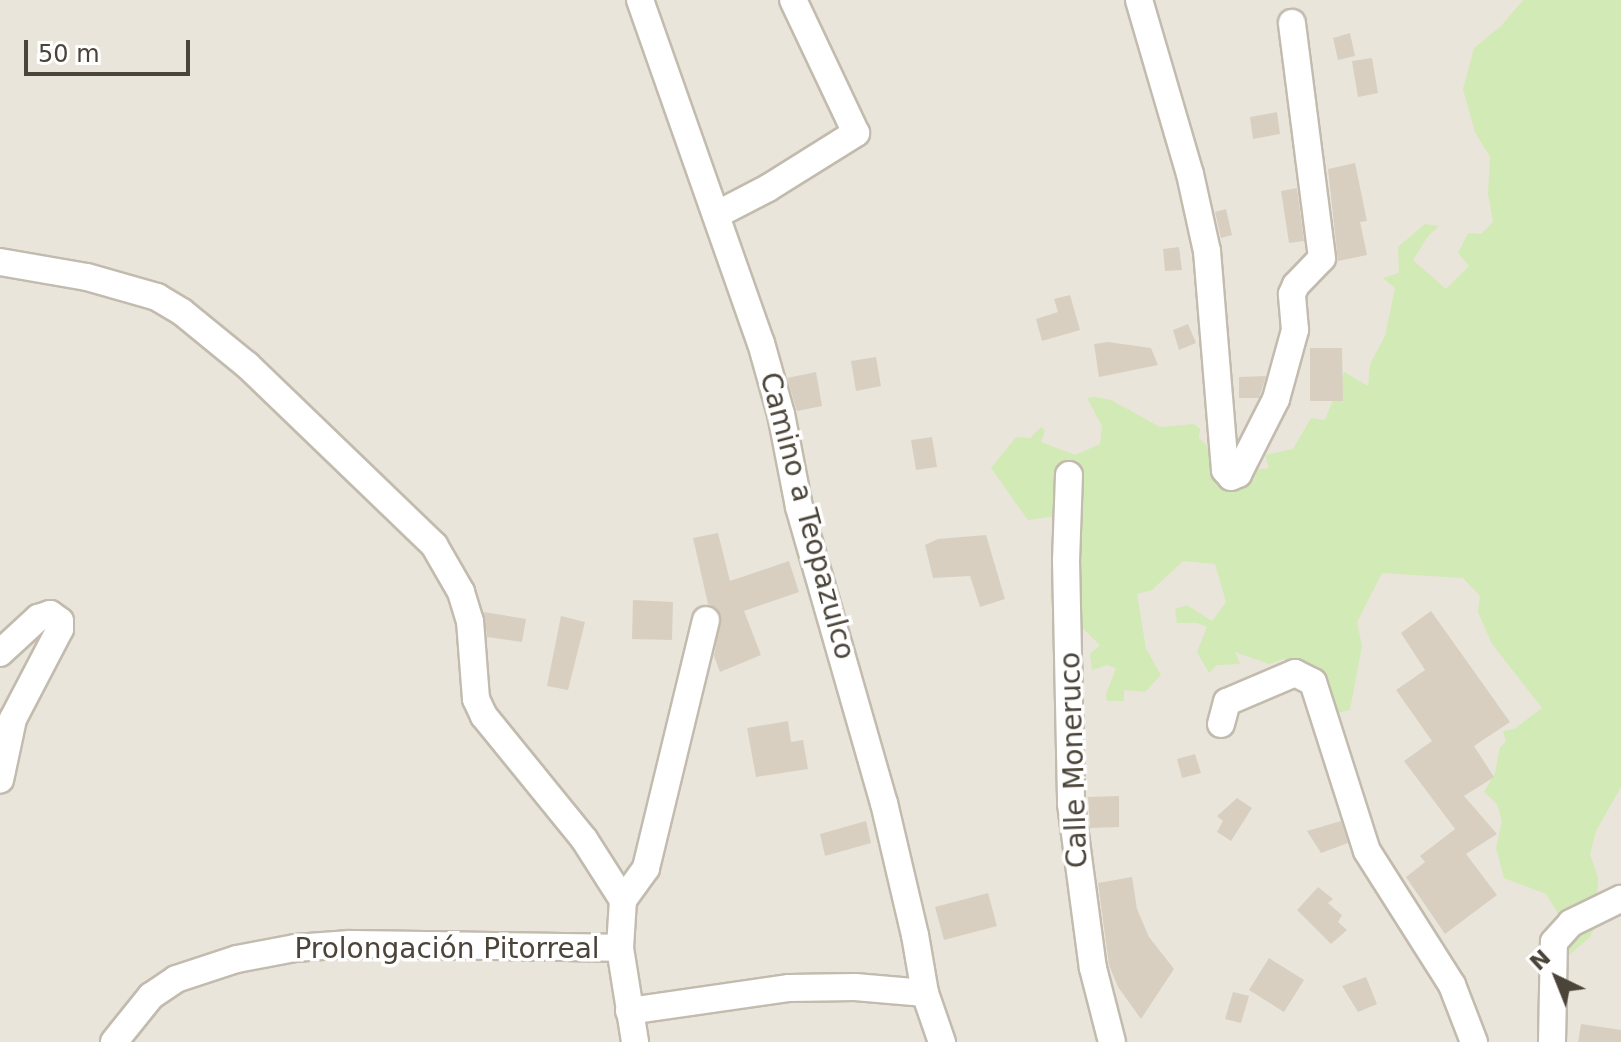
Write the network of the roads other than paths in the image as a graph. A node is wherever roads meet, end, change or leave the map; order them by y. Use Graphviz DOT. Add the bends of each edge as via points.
graph roads {
  1 [pos="640,0"];
  2 [pos="793,0"];
  3 [pos="1139,0"];
  4 [pos="1292,23"];
  5 [pos="716,215"];
  6 [pos="0,262"];
  7 [pos="1069,475"];
  8 [pos="706,620"];
  9 [pos="0,653"];
  10 [pos="1221,724"];
  11 [pos="0,780"];
  12 [pos="1620,899"];
  13 [pos="623,900"];
  14 [pos="620,948"];
  15 [pos="925,993"];
  16 [pos="629,1011"];
  17 [pos="114,1042"];
  18 [pos="635,1042"];
  19 [pos="942,1042"];
  20 [pos="1112,1042"];
  21 [pos="1474,1042"];
  22 [pos="1552,1042"];
  1 -- 5 [label="street, Camino a Teopazulco"];
  2 -- 5 [label="street" via="856,133"];
  3 -- 4 [label="street" via="1207,251 1227,475 1238,474 1267,421 1295,330 1292,294 1322,258"];
  5 -- 15 [label="street, Camino a Teopazulco" via="781,414 799,507 894,842"];
  6 -- 13 [label="street" via="87,277 157,297 182,312 247,365 417,527 461,592 470,621 476,699 484,716 577,829"];
  7 -- 20 [label="street, Calle Moneruco" via="1071,804 1093,968"];
  8 -- 13 [label="street" via="646,868"];
  9 -- 11 [label="street" via="38,618 50,614 60,621 13,719"];
  10 -- 21 [label="street" via="1227,702 1295,673 1313,682 1367,851 1452,985"];
  12 -- 22 [label="street" via="1571,923 1554,942"];
  13 -- 14 [label="street"];
  14 -- 16 [label="street"];
  14 -- 17 [label="street, Prolongación Pitorreal" via="295,948 176,979 151,996"];
  15 -- 16 [label="street" via="789,988"];
  15 -- 19 [label="street, Camino a Teopazulco"];
  16 -- 18 [label="street"];
}
